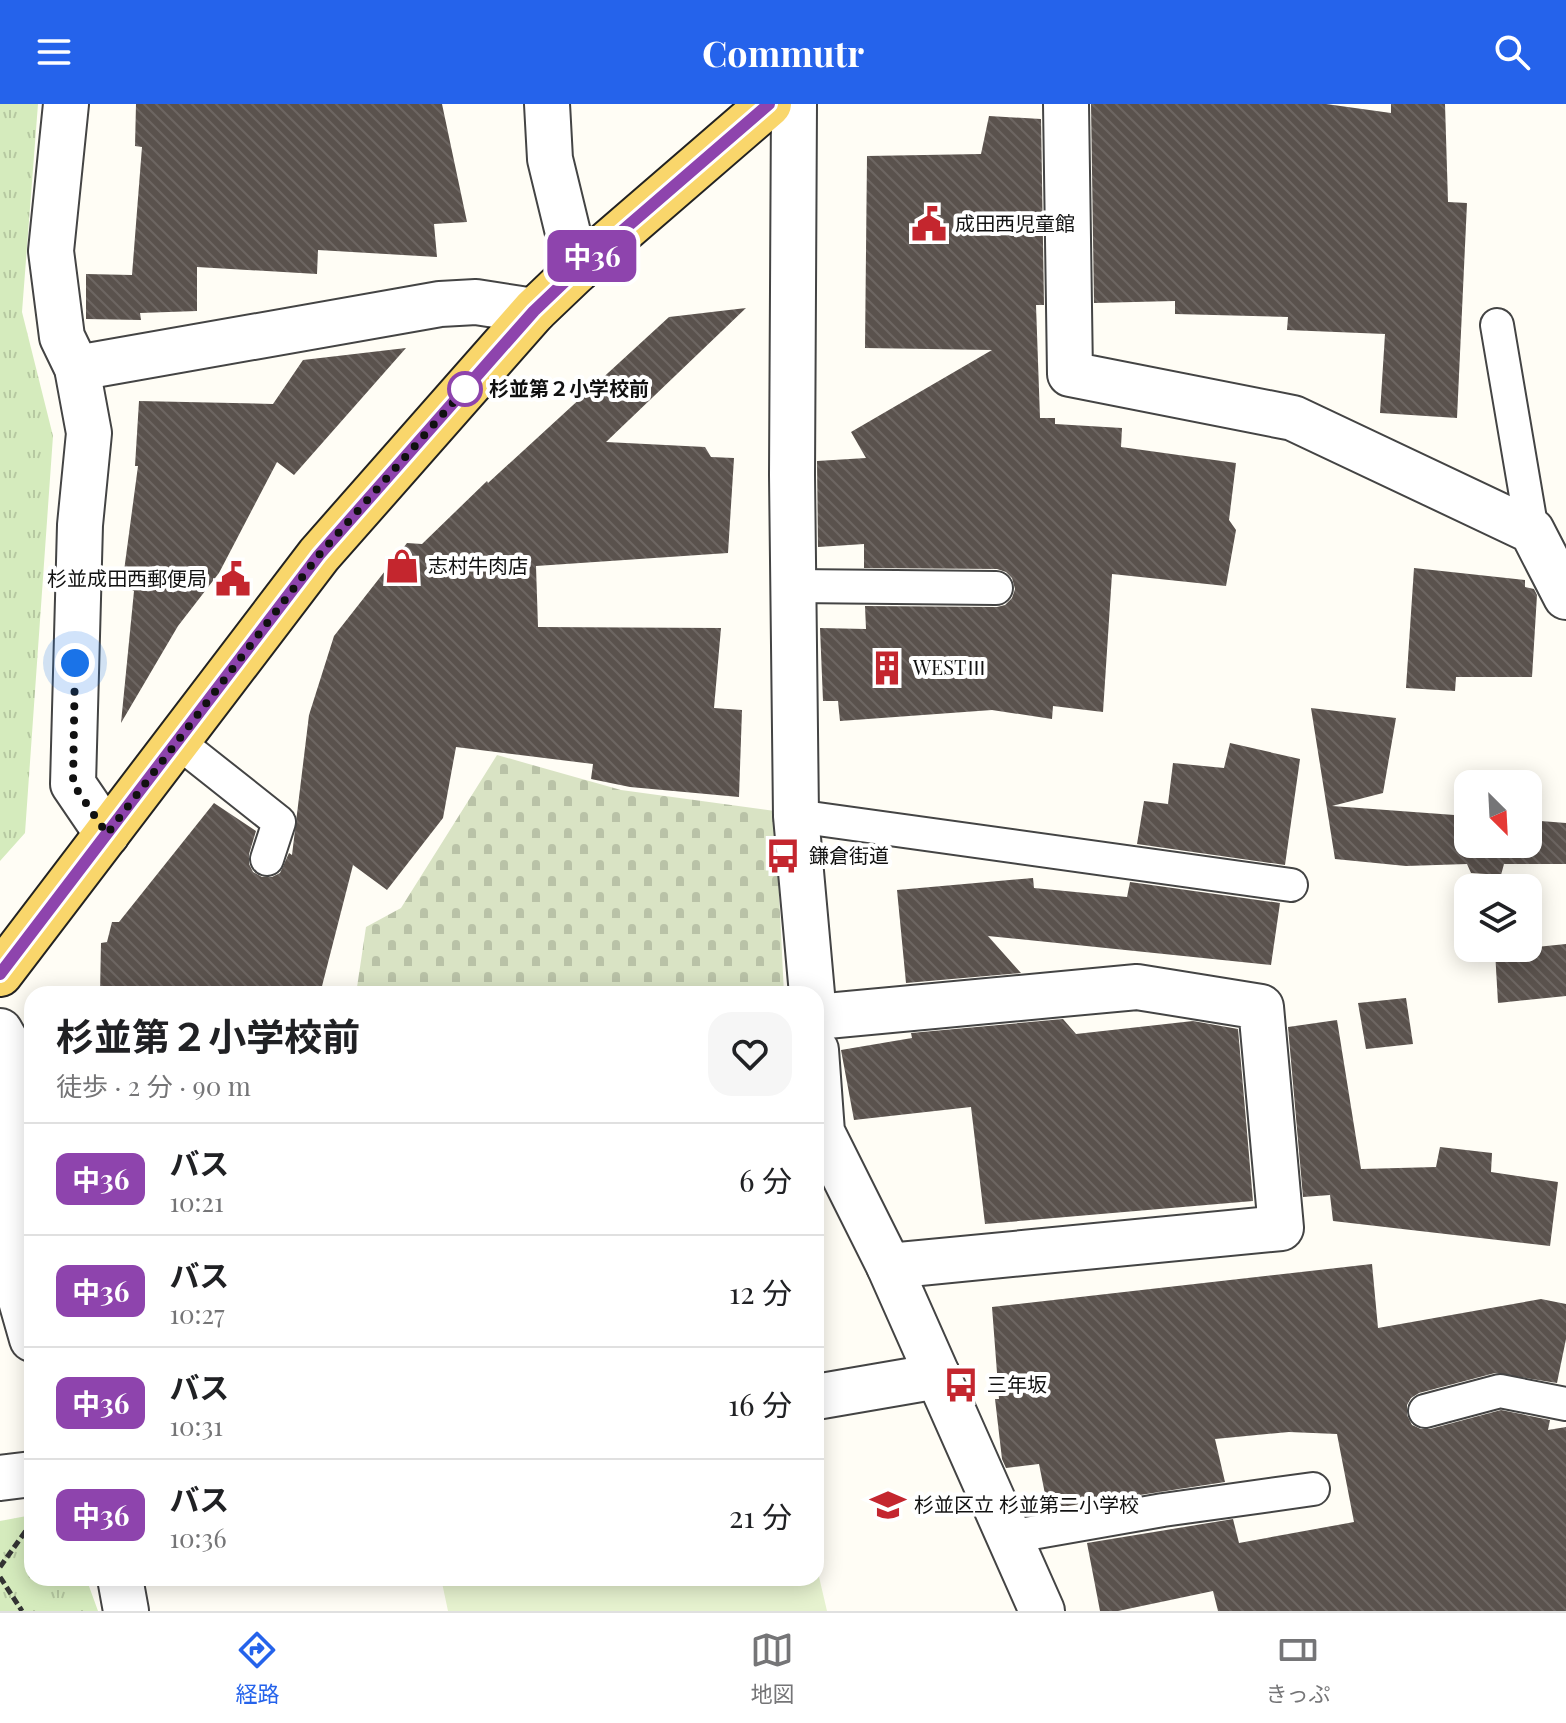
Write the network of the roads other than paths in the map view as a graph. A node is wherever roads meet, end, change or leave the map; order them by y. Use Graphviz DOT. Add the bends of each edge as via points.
graph roads {
  1 [pos="66,104"];
  2 [pos="547,104"];
  3 [pos="769,104"];
  4 [pos="794,104"];
  5 [pos="1066,104"];
  6 [pos="577,270"];
  7 [pos="534,311"];
  8 [pos="1497,325"];
  9 [pos="77,368"];
  10 [pos="1532,531"];
  11 [pos="794,586"];
  12 [pos="996,588"];
  13 [pos="1566,597"];
  14 [pos="178,742"];
  15 [pos="796,816"];
  16 [pos="107,834"];
  17 [pos="267,859"];
  18 [pos="1291,885"];
  19 [pos="0,974"];
  20 [pos="811,986"];
  21 [pos="824,1016"];
  22 [pos="0,1031"];
  23 [pos="824,1136"];
  24 [pos="889,1266"];
  25 [pos="24,1311"];
  26 [pos="938,1376"];
  27 [pos="824,1396"];
  28 [pos="1566,1404"];
  29 [pos="1425,1411"];
  30 [pos="24,1475"];
  31 [pos="0,1478"];
  32 [pos="1313,1489"];
  33 [pos="1009,1537"];
  34 [pos="121,1586"];
  35 [pos="126,1611"];
  36 [pos="1042,1611"];
  1 -- 9 [label="street" via="51,251 62,337"];
  2 -- 6 [label="street" via="550,159"];
  3 -- 6 [label="main road"];
  4 -- 11 [label="street"];
  5 -- 10 [label="street" via="1070,374 1293,418"];
  6 -- 7 [label="main road"];
  7 -- 9 [label="street" via="476,302 440,304"];
  7 -- 14 [label="main road" via="319,555"];
  8 -- 10 [label="lane"];
  9 -- 16 [label="street" via="89,433 80,525 73,784"];
  10 -- 13 [label="street"];
  11 -- 12 [label="lane"];
  11 -- 15 [label="street"];
  14 -- 16 [label="main road"];
  14 -- 17 [label="lane" via="279,822"];
  15 -- 18 [label="lane"];
  15 -- 20 [label="street"];
  16 -- 19 [label="main road"];
  21 -- 24 [label="street" via="1137,987 1261,1007 1281,1228"];
  22 -- 25 [label="street" via="18,1091 12,1269"];
  23 -- 24 [label="street"];
  24 -- 26 [label="street"];
  26 -- 27 [label="street"];
  26 -- 33 [label="street"];
  28 -- 29 [label="lane" via="1500,1391"];
  30 -- 31 [label="street"];
  32 -- 33 [label="lane"];
  33 -- 36 [label="street"];
  34 -- 35 [label="street"];
}
